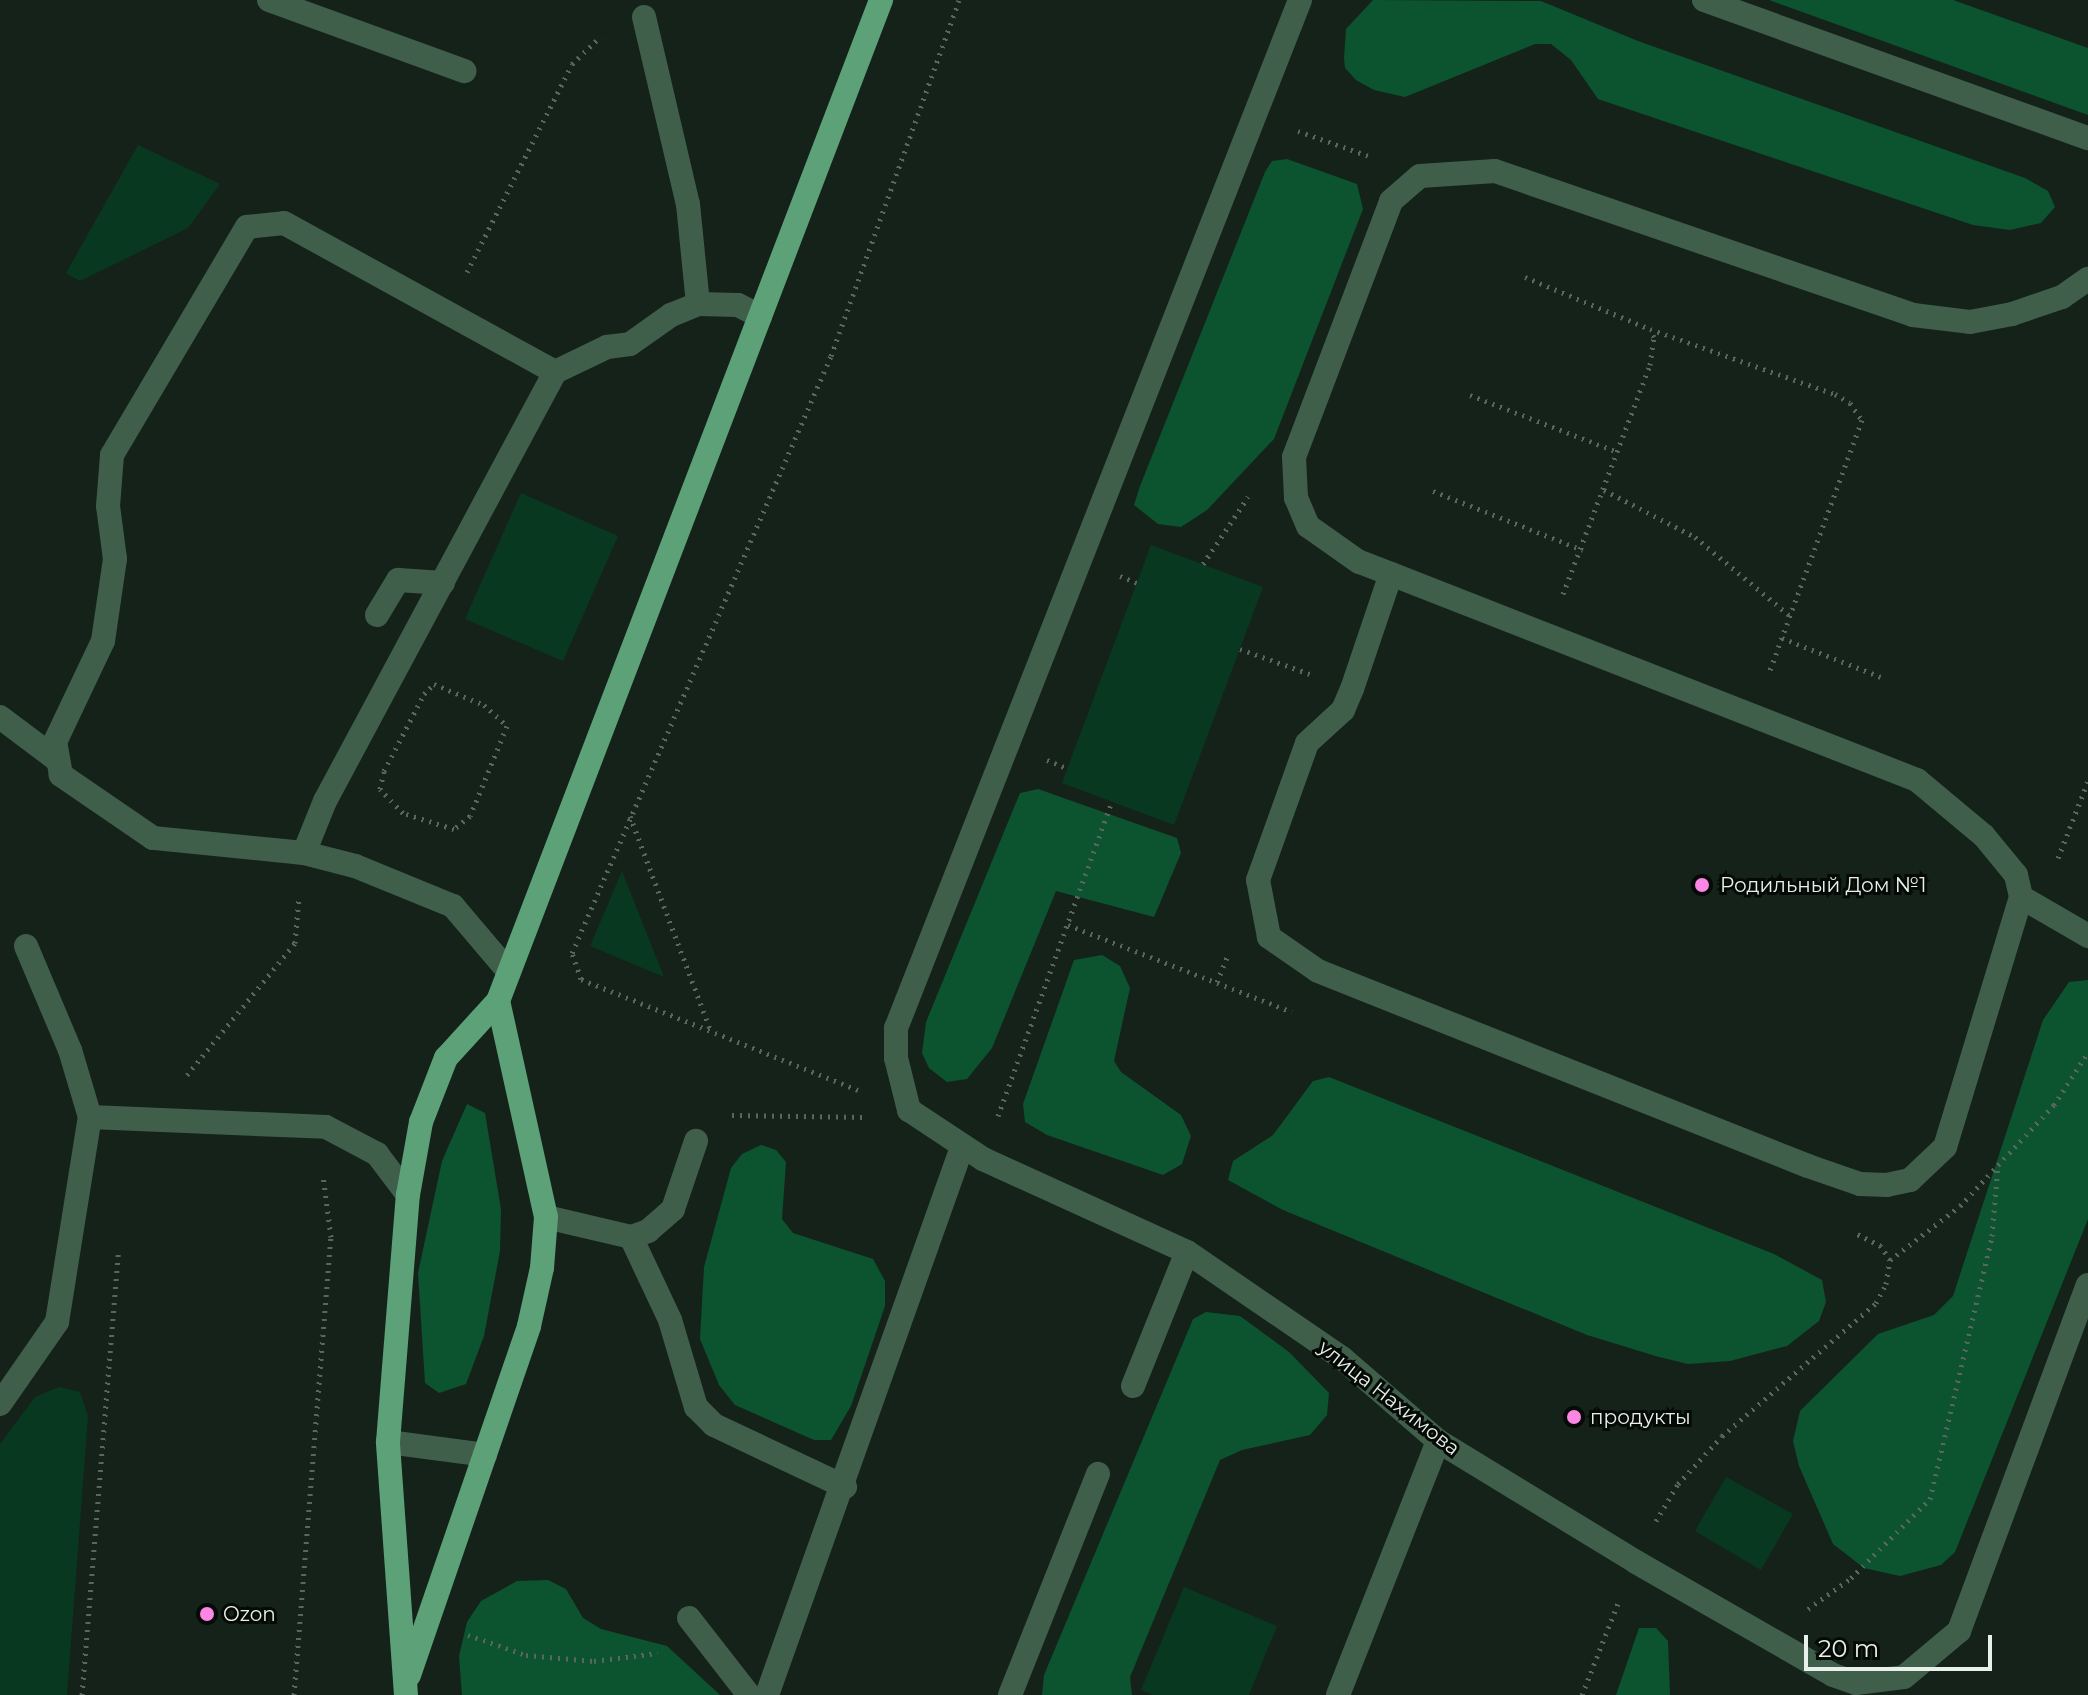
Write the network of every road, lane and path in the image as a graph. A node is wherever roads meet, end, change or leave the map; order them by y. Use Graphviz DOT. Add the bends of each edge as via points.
graph roads {
  1 [pos="269,0"];
  2 [pos="881,0"];
  3 [pos="959,0"];
  4 [pos="1300,0"];
  5 [pos="1704,0"];
  6 [pos="644,17"];
  7 [pos="464,71"];
  8 [pos="2088,138"];
  9 [pos="488,229"];
  10 [pos="1525,277"];
  11 [pos="2088,279"];
  12 [pos="698,304"];
  13 [pos="760,316"];
  14 [pos="1650,329"];
  15 [pos="555,372"];
  16 [pos="1470,395"];
  17 [pos="1619,452"];
  18 [pos="1294,457"];
  19 [pos="1604,490"];
  20 [pos="1433,491"];
  21 [pos="1583,550"];
  22 [pos="1203,564"];
  23 [pos="1391,574"];
  24 [pos="443,583"];
  25 [pos="377,615"];
  26 [pos="1789,615"];
  27 [pos="1546,634"];
  28 [pos="1782,638"];
  29 [pos="1240,649"];
  30 [pos="1881,677"];
  31 [pos="1352,689"];
  32 [pos="1753,715"];
  33 [pos="0,717"];
  34 [pos="407,730"];
  35 [pos="59,767"];
  36 [pos="384,771"];
  37 [pos="2088,781"];
  38 [pos="1112,801"];
  39 [pos="630,815"];
  40 [pos="304,853"];
  41 [pos="2030,902"];
  42 [pos="2088,936"];
  43 [pos="295,943"];
  44 [pos="26,946"];
  45 [pos="509,972"];
  46 [pos="498,1001"];
  47 [pos="711,1031"];
  48 [pos="2088,1052"];
  49 [pos="912,1113"];
  50 [pos="90,1117"];
  51 [pos="166,1119"];
  52 [pos="326,1127"];
  53 [pos="696,1141"];
  54 [pos="972,1153"];
  55 [pos="1998,1165"];
  56 [pos="408,1195"];
  57 [pos="546,1217"];
  58 [pos="1837,1225"];
  59 [pos="631,1237"];
  60 [pos="119,1242"];
  61 [pos="1187,1252"];
  62 [pos="1890,1260"];
  63 [pos="2088,1285"];
  64 [pos="1133,1386"];
  65 [pos="0,1404"];
  66 [pos="1438,1441"];
  67 [pos="388,1442"];
  68 [pos="485,1455"];
  69 [pos="1098,1474"];
  70 [pos="845,1487"];
  71 [pos="1636,1562"];
  72 [pos="1622,1595"];
  73 [pos="689,1618"];
  74 [pos="429,1622"];
  75 [pos="1768,1638"];
  76 [pos="706,1643"];
  77 [pos="1828,1685"];
  78 [pos="406,1689"];
  79 [pos="82,1695"];
  80 [pos="294,1695"];
  81 [pos="749,1695"];
  82 [pos="767,1695"];
  83 [pos="1010,1695"];
  84 [pos="1338,1695"];
  85 [pos="1582,1695"];
  1 -- 7 [label="lane"];
  2 -- 13 [label="main road"];
  3 -- 39 [label="path" via="831,356"];
  4 -- 49 [label="lane" via="896,1028 896,1058"];
  5 -- 8 [label="lane"];
  6 -- 9 [label="path" via="606,32 572,64"];
  6 -- 12 [label="lane" via="688,204"];
  10 -- 14 [label="path"];
  11 -- 18 [label="lane" via="2062,297 2012,314 1970,322 1913,315 1495,171 1420,176 1391,201"];
  12 -- 13 [label="lane" via="738,305"];
  12 -- 15 [label="lane" via="671,315 630,344 607,347"];
  13 -- 45 [label="main road"];
  14 -- 17 [label="path" via="1654,352"];
  14 -- 26 [label="path" via="1835,394 1862,420"];
  15 -- 24 [label="lane"];
  15 -- 35 [label="lane" via="284,223 247,227 112,455 111,596 103,641 55,742"];
  16 -- 17 [label="path"];
  17 -- 19 [label="path"];
  18 -- 22 [label="path" via="1262,480 1226,524"];
  18 -- 23 [label="lane" via="1296,498 1308,526 1359,562"];
  19 -- 21 [label="path"];
  19 -- 26 [label="path" via="1695,537"];
  20 -- 21 [label="path"];
  21 -- 27 [label="path"];
  23 -- 27 [label="lane"];
  23 -- 31 [label="lane"];
  24 -- 25 [label="lane" via="398,580"];
  24 -- 40 [label="lane" via="325,801"];
  26 -- 28 [label="path"];
  27 -- 32 [label="lane"];
  28 -- 30 [label="path"];
  28 -- 32 [label="path"];
  29 -- 31 [label="path"];
  31 -- 41 [label="lane" via="1343,710 1307,743 1258,880 1269,937 1318,971 1860,1184 1910,1180 1945,1147"];
  32 -- 41 [label="lane" via="1917,780 1943,797 2016,875"];
  33 -- 35 [label="lane"];
  34 -- 36 [label="path" via="434,684 484,705 507,726 470,816 454,829 392,806 380,789"];
  35 -- 40 [label="lane" via="165,843"];
  37 -- 41 [label="path"];
  38 -- 54 [label="path"];
  39 -- 47 [label="path"];
  39 -- 47 [label="path" via="572,953 575,967 581,979"];
  40 -- 45 [label="lane" via="355,866 453,906"];
  41 -- 42 [label="lane"];
  43 -- 51 [label="path" via="185,1077"];
  44 -- 50 [label="lane" via="70,1050"];
  45 -- 46 [label="main road"];
  46 -- 56 [label="main road" via="446,1058 421,1122"];
  46 -- 57 [label="main road"];
  47 -- 49 [label="path"];
  48 -- 55 [label="path" via="2054,1105"];
  49 -- 53 [label="path" via="825,1120 743,1113 714,1121"];
  49 -- 54 [label="lane, улица Нахимова"];
  50 -- 51 [label="lane"];
  50 -- 65 [label="lane" via="57,1322"];
  51 -- 52 [label="lane"];
  52 -- 56 [label="lane" via="377,1154"];
  52 -- 80 [label="path" via="323,1179 331,1237"];
  53 -- 59 [label="lane" via="673,1209 648,1231"];
  54 -- 61 [label="lane, улица Нахимова"];
  54 -- 70 [label="lane"];
  55 -- 62 [label="path" via="1960,1206"];
  55 -- 75 [label="path" via="1989,1251 1930,1499 1851,1578"];
  56 -- 67 [label="main road"];
  57 -- 59 [label="lane"];
  57 -- 68 [label="main road" via="529,1326"];
  58 -- 62 [label="path" via="1881,1246"];
  59 -- 70 [label="lane" via="670,1320 696,1407 714,1425"];
  60 -- 79 [label="path"];
  61 -- 64 [label="lane"];
  61 -- 66 [label="lane, улица Нахимова" via="1342,1358"];
  62 -- 71 [label="path" via="1886,1284 1859,1323 1722,1436 1678,1484"];
  63 -- 77 [label="lane, улица Нахимова" via="1959,1631 1904,1677"];
  66 -- 71 [label="lane, улица Нахимова"];
  66 -- 84 [label="lane"];
  67 -- 68 [label="lane"];
  67 -- 78 [label="main road"];
  68 -- 74 [label="main road"];
  69 -- 83 [label="lane"];
  70 -- 82 [label="lane"];
  71 -- 75 [label="lane, улица Нахимова"];
  72 -- 85 [label="path"];
  73 -- 76 [label="lane"];
  74 -- 76 [label="path" via="526,1655 580,1660 644,1656"];
  74 -- 78 [label="main road"];
  75 -- 77 [label="lane, улица Нахимова"];
  76 -- 81 [label="lane"];
}
